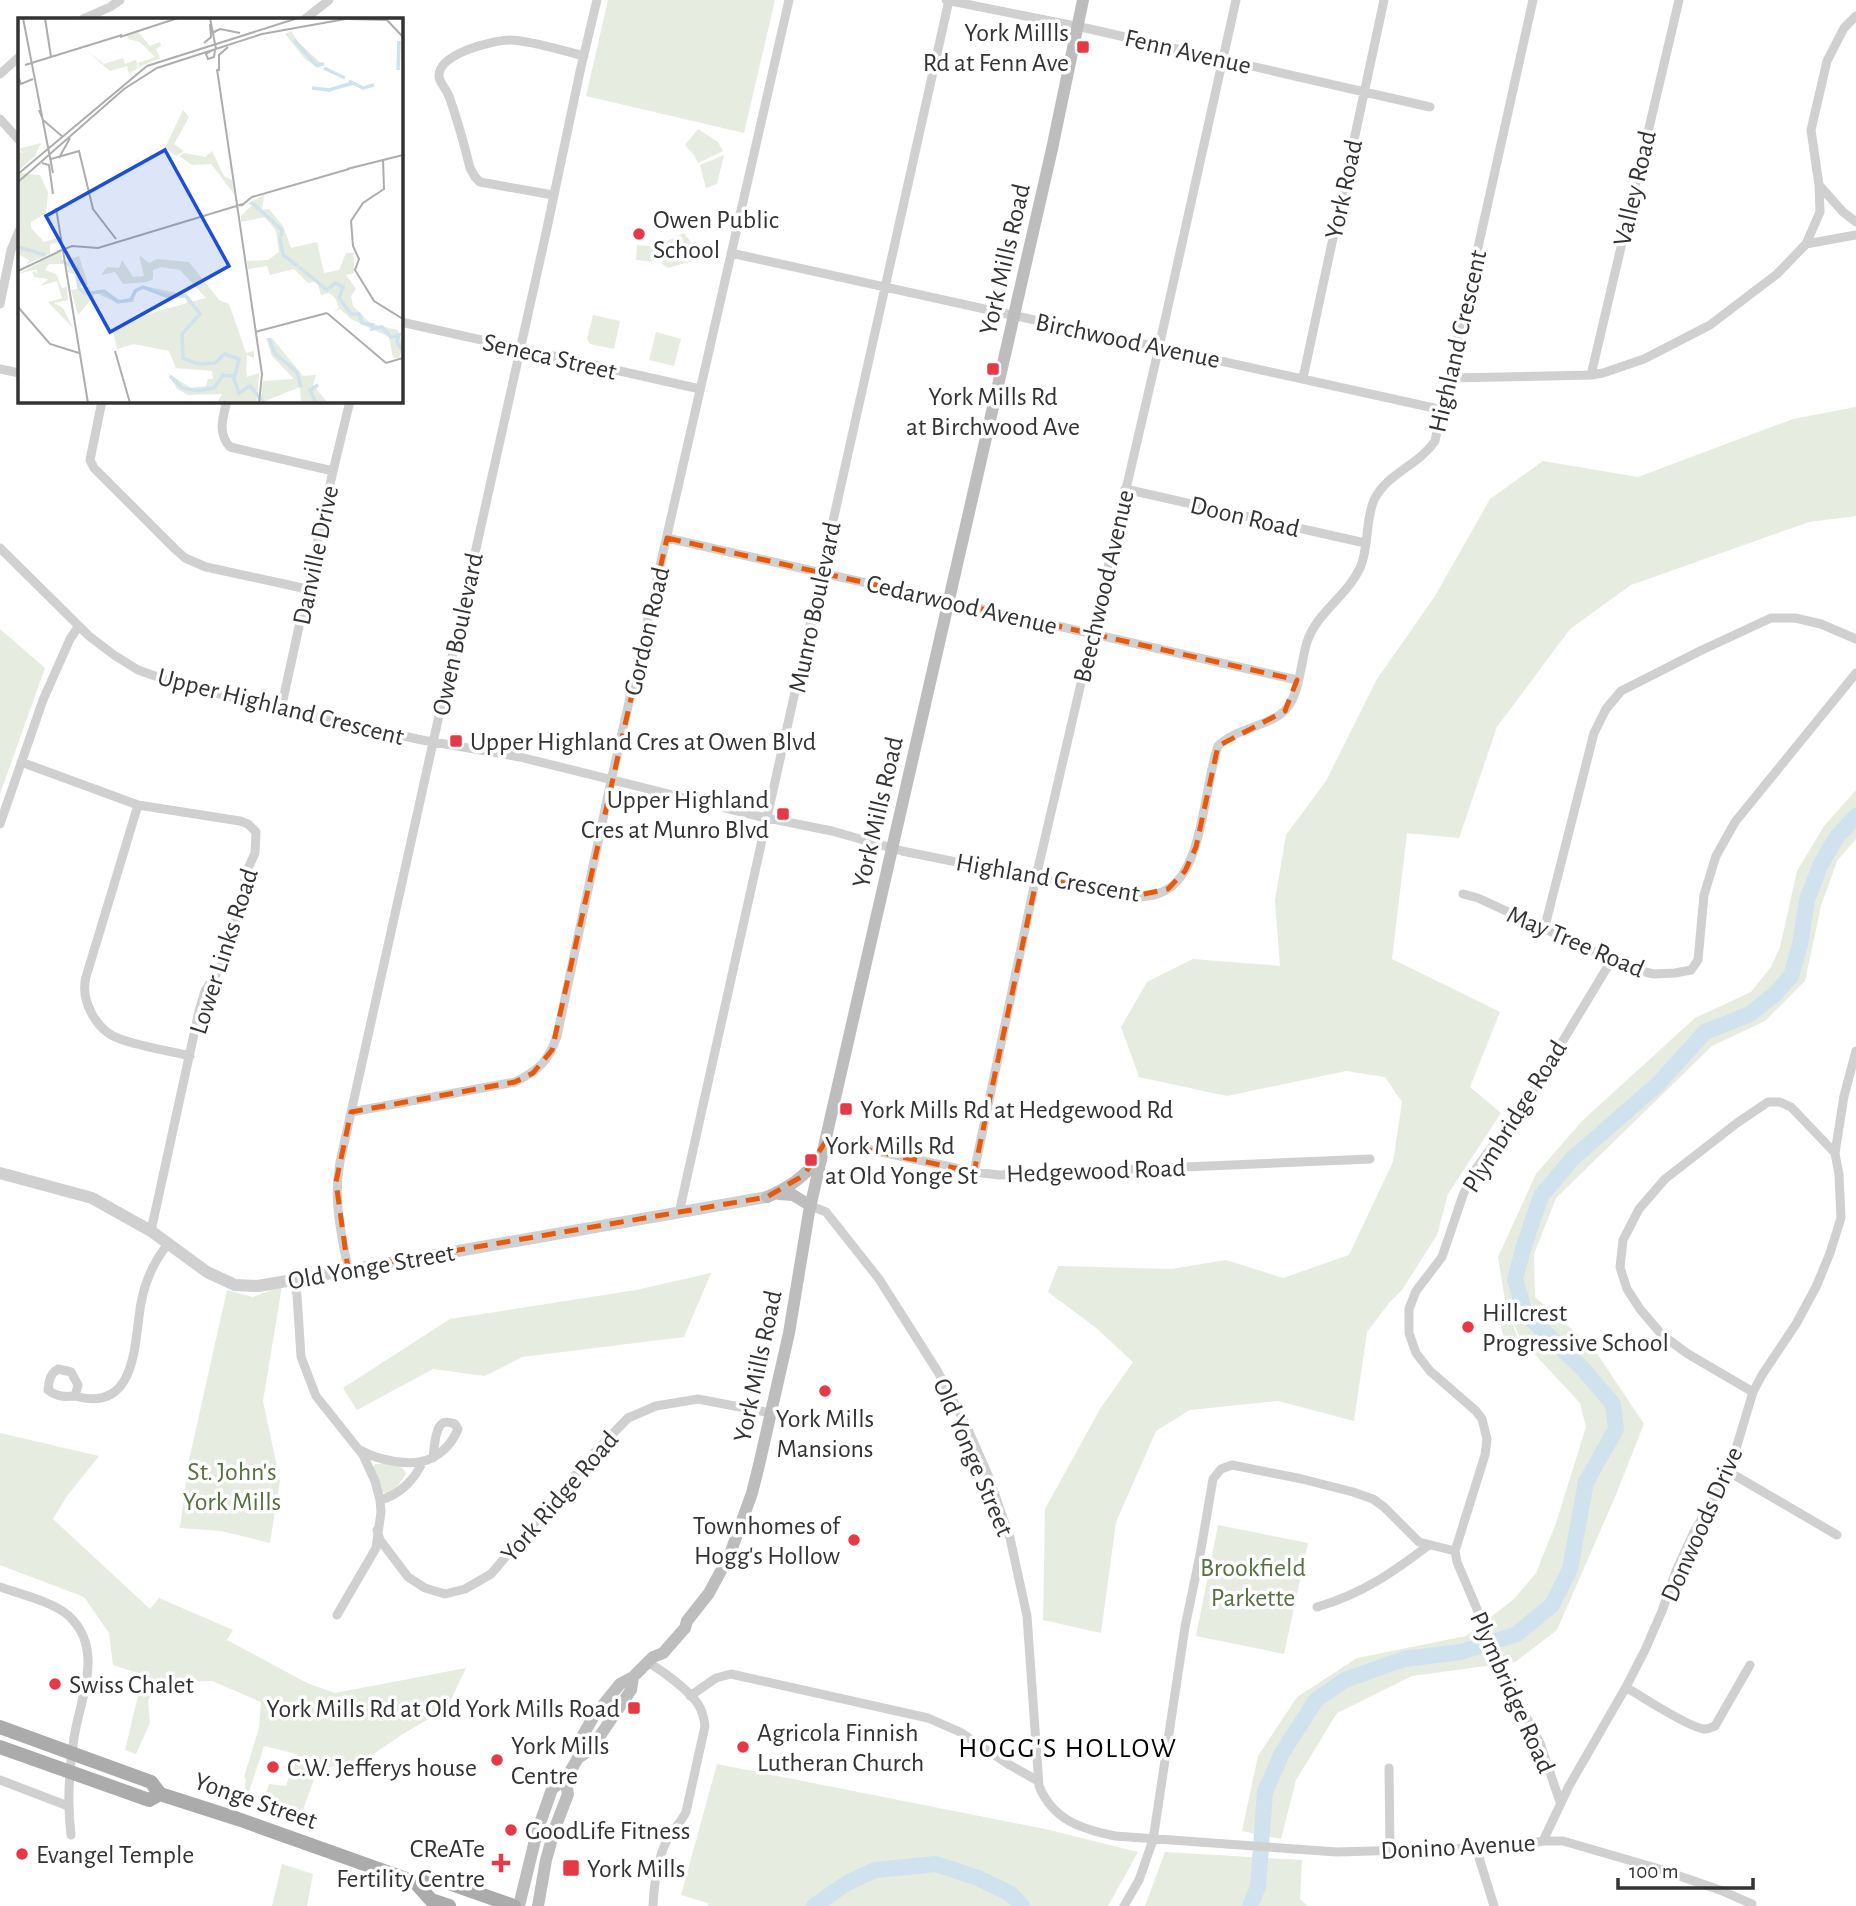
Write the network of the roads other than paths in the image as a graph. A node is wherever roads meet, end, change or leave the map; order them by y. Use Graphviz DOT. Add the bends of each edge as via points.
graph roads {
  1 [pos="120,0"];
  2 [pos="329,0"];
  3 [pos="597,0"];
  4 [pos="789,0"];
  5 [pos="948,0"];
  6 [pos="1083,0"];
  7 [pos="1236,0"];
  8 [pos="1384,0"];
  9 [pos="1533,0"];
  10 [pos="1679,0"];
  11 [pos="1856,16"];
  12 [pos="85,18"];
  13 [pos="306,18"];
  14 [pos="1077,27"];
  15 [pos="583,56"];
  16 [pos="18,58"];
  17 [pos="1222,59"];
  18 [pos="0,74"];
  19 [pos="1364,92"];
  20 [pos="1430,107"];
  21 [pos="0,120"];
  22 [pos="18,139"];
  23 [pos="1819,185"];
  24 [pos="553,195"];
  25 [pos="1856,222"];
  26 [pos="18,233"];
  27 [pos="1856,235"];
  28 [pos="1806,244"];
  29 [pos="731,253"];
  30 [pos="885,285"];
  31 [pos="0,304"];
  32 [pos="1014,315"];
  33 [pos="402,322"];
  34 [pos="1159,347"];
  35 [pos="520,349"];
  36 [pos="0,369"];
  37 [pos="18,373"];
  38 [pos="1591,375"];
  39 [pos="1303,378"];
  40 [pos="1450,378"];
  41 [pos="700,389"];
  42 [pos="102,402"];
  43 [pos="227,402"];
  44 [pos="350,402"];
  45 [pos="1443,410"];
  46 [pos="333,471"];
  47 [pos="1125,489"];
  48 [pos="667,538"];
  49 [pos="1365,543"];
  50 [pos="0,548"];
  51 [pos="822,572"];
  52 [pos="307,589"];
  53 [pos="948,600"];
  54 [pos="78,627"];
  55 [pos="1093,634"];
  56 [pos="1856,639"];
  57 [pos="1856,673"];
  58 [pos="1297,680"];
  59 [pos="281,709"];
  60 [pos="433,742"];
  61 [pos="21,762"];
  62 [pos="611,781"];
  63 [pos="138,805"];
  64 [pos="768,818"];
  65 [pos="0,824"];
  66 [pos="892,848"];
  67 [pos="1037,877"];
  68 [pos="1463,894"];
  69 [pos="1544,930"];
  70 [pos="1611,961"];
  71 [pos="1856,1051"];
  72 [pos="190,1056"];
  73 [pos="351,1112"];
  74 [pos="826,1140"];
  75 [pos="1835,1153"];
  76 [pos="821,1156"];
  77 [pos="1370,1159"];
  78 [pos="0,1172"];
  79 [pos="974,1172"];
  80 [pos="767,1197"];
  81 [pos="810,1209"];
  82 [pos="679,1213"];
  83 [pos="151,1231"];
  84 [pos="167,1244"];
  85 [pos="348,1269"];
  86 [pos="293,1279"];
  87 [pos="1753,1392"];
  88 [pos="75,1396"];
  89 [pos="771,1413"];
  90 [pos="358,1450"];
  91 [pos="1729,1472"];
  92 [pos="380,1500"];
  93 [pos="377,1530"];
  94 [pos="1837,1535"];
  95 [pos="1429,1545"];
  96 [pos="1455,1550"];
  97 [pos="0,1587"];
  98 [pos="1317,1607"];
  99 [pos="337,1615"];
  100 [pos="650,1660"];
  101 [pos="1750,1665"];
  102 [pos="1626,1687"];
  103 [pos="690,1696"];
  104 [pos="0,1727"];
  105 [pos="0,1747"];
  106 [pos="73,1752"];
  107 [pos="1389,1768"];
  108 [pos="70,1771"];
  109 [pos="565,1779"];
  110 [pos="0,1780"];
  111 [pos="1038,1781"];
  112 [pos="160,1794"];
  113 [pos="1560,1802"];
  114 [pos="68,1806"];
  115 [pos="71,1835"];
  116 [pos="1153,1840"];
  117 [pos="1543,1840"];
  118 [pos="1476,1848"];
  119 [pos="1390,1850"];
  120 [pos="415,1882"];
  121 [pos="1752,1904"];
  122 [pos="449,1906"];
  123 [pos="517,1906"];
  124 [pos="538,1906"];
  125 [pos="653,1906"];
  126 [pos="1124,1906"];
  127 [pos="1494,1906"];
  1 -- 12 [label="street"];
  2 -- 13 [label="street"];
  3 -- 15 [label="street, Owen Boulevard"];
  4 -- 29 [label="street, Gordon Road"];
  5 -- 14 [label="street, Fenn Avenue"];
  5 -- 30 [label="street, Munro Boulevard"];
  6 -- 14 [label="main road, York Mills Road"];
  7 -- 17 [label="street, Beechwood Avenue"];
  8 -- 19 [label="street, York Road"];
  9 -- 40 [label="street, Highland Crescent"];
  10 -- 38 [label="street, Valley Road"];
  11 -- 23 [label="street" via="1826,61 1811,131"];
  14 -- 17 [label="street, Fenn Avenue"];
  14 -- 32 [label="main road, York Mills Road"];
  15 -- 24 [label="street, Owen Boulevard"];
  15 -- 24 [label="street" via="521,41 496,41 452,56 439,73 475,177 480,182"];
  16 -- 18 [label="street"];
  17 -- 19 [label="street, Fenn Avenue"];
  17 -- 34 [label="street, Beechwood Avenue"];
  19 -- 20 [label="street, Fenn Avenue"];
  19 -- 39 [label="street, York Road"];
  21 -- 22 [label="street"];
  23 -- 25 [label="street"];
  23 -- 28 [label="street" via="1820,212"];
  24 -- 35 [label="street, Owen Boulevard"];
  26 -- 31 [label="street"];
  27 -- 28 [label="street"];
  28 -- 38 [label="street" via="1777,274 1710,325 1644,359"];
  29 -- 30 [label="street, Birchwood Avenue"];
  29 -- 41 [label="street, Gordon Road"];
  30 -- 32 [label="street, Birchwood Avenue"];
  30 -- 51 [label="street, Munro Boulevard"];
  32 -- 34 [label="street, Birchwood Avenue"];
  32 -- 53 [label="main road, York Mills Road"];
  33 -- 35 [label="street, Seneca Street"];
  34 -- 39 [label="street, Birchwood Avenue"];
  34 -- 47 [label="street, Beechwood Avenue"];
  35 -- 41 [label="street, Seneca Street"];
  35 -- 60 [label="street, Owen Boulevard"];
  36 -- 37 [label="street"];
  38 -- 40 [label="street"];
  39 -- 45 [label="street, Birchwood Avenue"];
  40 -- 45 [label="street, Highland Crescent"];
  41 -- 48 [label="street, Gordon Road"];
  42 -- 52 [label="street" via="90,460 175,549 206,567"];
  43 -- 46 [label="street" via="221,429 230,447"];
  44 -- 46 [label="street, Danville Drive"];
  45 -- 49 [label="street, Highland Crescent" via="1430,449 1391,479 1374,500"];
  46 -- 52 [label="street, Danville Drive"];
  47 -- 49 [label="street, Doon Road"];
  47 -- 55 [label="street, Beechwood Avenue"];
  48 -- 51 [label="street, Cedarwood Avenue"];
  48 -- 62 [label="street, Gordon Road"];
  49 -- 58 [label="street, Highland Crescent" via="1360,567 1308,640"];
  50 -- 54 [label="street, Upper Highland Crescent"];
  51 -- 53 [label="street, Cedarwood Avenue"];
  51 -- 64 [label="street, Munro Boulevard"];
  52 -- 59 [label="street, Danville Drive"];
  53 -- 55 [label="street, Cedarwood Avenue"];
  53 -- 66 [label="main road, York Mills Road"];
  54 -- 59 [label="street, Upper Highland Crescent" via="148,674"];
  54 -- 61 [label="street"];
  55 -- 58 [label="street, Cedarwood Avenue"];
  55 -- 67 [label="street, Beechwood Avenue"];
  56 -- 69 [label="street" via="1821,624 1771,618 1621,691 1594,733"];
  57 -- 70 [label="street, May Tree Road" via="1735,822 1716,856 1704,895 1699,960 1690,970 1654,974"];
  58 -- 67 [label="street, Highland Crescent" via="1285,711 1218,746 1196,847 1185,871 1168,889 1153,896 1129,897"];
  59 -- 60 [label="street, Upper Highland Crescent"];
  60 -- 62 [label="street, Upper Highland Crescent" via="520,757"];
  60 -- 73 [label="street, Owen Boulevard"];
  61 -- 63 [label="street, Lower Links Road"];
  61 -- 65 [label="street"];
  62 -- 64 [label="street, Upper Highland Crescent"];
  62 -- 73 [label="street, Gordon Road" via="557,1036 546,1061 515,1082"];
  63 -- 72 [label="street" via="85,993 89,1008 107,1032"];
  63 -- 72 [label="street, Lower Links Road" via="240,821 257,835 242,903 222,965 205,991"];
  64 -- 66 [label="street, Upper Highland Crescent"];
  64 -- 82 [label="street, Munro Boulevard"];
  66 -- 67 [label="street, Highland Crescent"];
  66 -- 74 [label="main road, York Mills Road"];
  67 -- 79 [label="street, Beechwood Avenue"];
  68 -- 69 [label="street, May Tree Road"];
  69 -- 70 [label="street, May Tree Road"];
  70 -- 96 [label="street, Plymbridge Road" via="1532,1092 1473,1173 1442,1257 1416,1291 1409,1309 1409,1333 1416,1353 1476,1411 1487,1440"];
  71 -- 75 [label="street, Donwoods Drive"];
  72 -- 83 [label="street, Lower Links Road"];
  73 -- 85 [label="street, Owen Boulevard" via="336,1182"];
  74 -- 76 [label="main road, York Mills Road"];
  74 -- 79 [label="street, Hedgewood Road"];
  75 -- 87 [label="street, Donwoods Drive" via="1841,1218 1830,1253 1796,1324"];
  75 -- 87 [label="street" via="1791,1107 1768,1102 1665,1179 1640,1209 1623,1240 1619,1267 1628,1289 1662,1335"];
  76 -- 80 [label="main road" via="788,1188"];
  76 -- 81 [label="main road, York Mills Road"];
  77 -- 79 [label="street, Hedgewood Road" via="999,1175"];
  78 -- 83 [label="street, Old Yonge Street" via="92,1198"];
  80 -- 81 [label="main road" via="793,1195"];
  80 -- 82 [label="street, Old Yonge Street"];
  81 -- 89 [label="main road, York Mills Road"];
  81 -- 111 [label="street, Old Yonge Street" via="826,1212 879,1279 939,1372 988,1475 1010,1538 1027,1616"];
  82 -- 85 [label="street, Old Yonge Street"];
  83 -- 84 [label="street, Old Yonge Street"];
  84 -- 86 [label="street, Old Yonge Street" via="235,1285"];
  84 -- 88 [label="street" via="147,1279 127,1378 103,1398"];
  85 -- 86 [label="street, Old Yonge Street"];
  86 -- 90 [label="street" via="301,1357 316,1396"];
  87 -- 91 [label="street, Donwoods Drive"];
  89 -- 93 [label="street, York Ridge Road" via="698,1399 656,1406 628,1418 491,1574 465,1589 445,1594 408,1577"];
  89 -- 100 [label="main road, York Mills Road" via="752,1493 730,1554 685,1628 663,1653"];
  90 -- 92 [label="street"];
  90 -- 92 [label="street" via="376,1458 428,1460 412,1480"];
  91 -- 94 [label="street"];
  91 -- 102 [label="street, Donwoods Drive" via="1694,1532"];
  92 -- 93 [label="street"];
  93 -- 99 [label="street" via="376,1548"];
  95 -- 96 [label="street"];
  95 -- 98 [label="street" via="1368,1587"];
  95 -- 116 [label="street" via="1419,1542 1373,1499 1233,1465 1221,1469 1213,1479 1185,1627"];
  96 -- 113 [label="street, Plymbridge Road" via="1508,1682 1540,1743"];
  97 -- 106 [label="street" via="68,1615 84,1635 88,1675"];
  100 -- 103 [label="street"];
  100 -- 109 [label="main road, York Mills Road" via="633,1677 631,1690"];
  101 -- 102 [label="street" via="1709,1729 1687,1722"];
  102 -- 113 [label="street, Donwoods Drive"];
  103 -- 111 [label="street" via="716,1678 732,1674 897,1710 947,1725"];
  103 -- 125 [label="street" via="702,1712 704,1734 686,1812 662,1853"];
  104 -- 106 [label="main road, Yonge Street"];
  105 -- 108 [label="main road, Yonge Street"];
  106 -- 108 [label="street"];
  106 -- 112 [label="main road, Yonge Street" via="151,1782"];
  107 -- 119 [label="street"];
  108 -- 112 [label="main road, Yonge Street" via="149,1800"];
  108 -- 114 [label="street"];
  109 -- 123 [label="main road, York Mills Road" via="552,1789 542,1815"];
  109 -- 124 [label="main road, York Mills Road" via="568,1794 546,1860"];
  110 -- 114 [label="street"];
  111 -- 116 [label="street, Old Yonge Street" via="1049,1805 1067,1819 1104,1833"];
  112 -- 120 [label="main road, Yonge Street"];
  113 -- 117 [label="street, Donwoods Drive"];
  114 -- 115 [label="street"];
  116 -- 119 [label="street, Donino Avenue" via="1337,1852"];
  116 -- 126 [label="street"];
  117 -- 118 [label="street, Donino Avenue"];
  117 -- 121 [label="street, Donino Avenue" via="1563,1841 1656,1868"];
  118 -- 119 [label="street, Donino Avenue"];
  118 -- 127 [label="street"];
  120 -- 122 [label="main road, Yonge Street" via="431,1900"];
  120 -- 123 [label="main road, Yonge Street" via="440,1880"];
}
